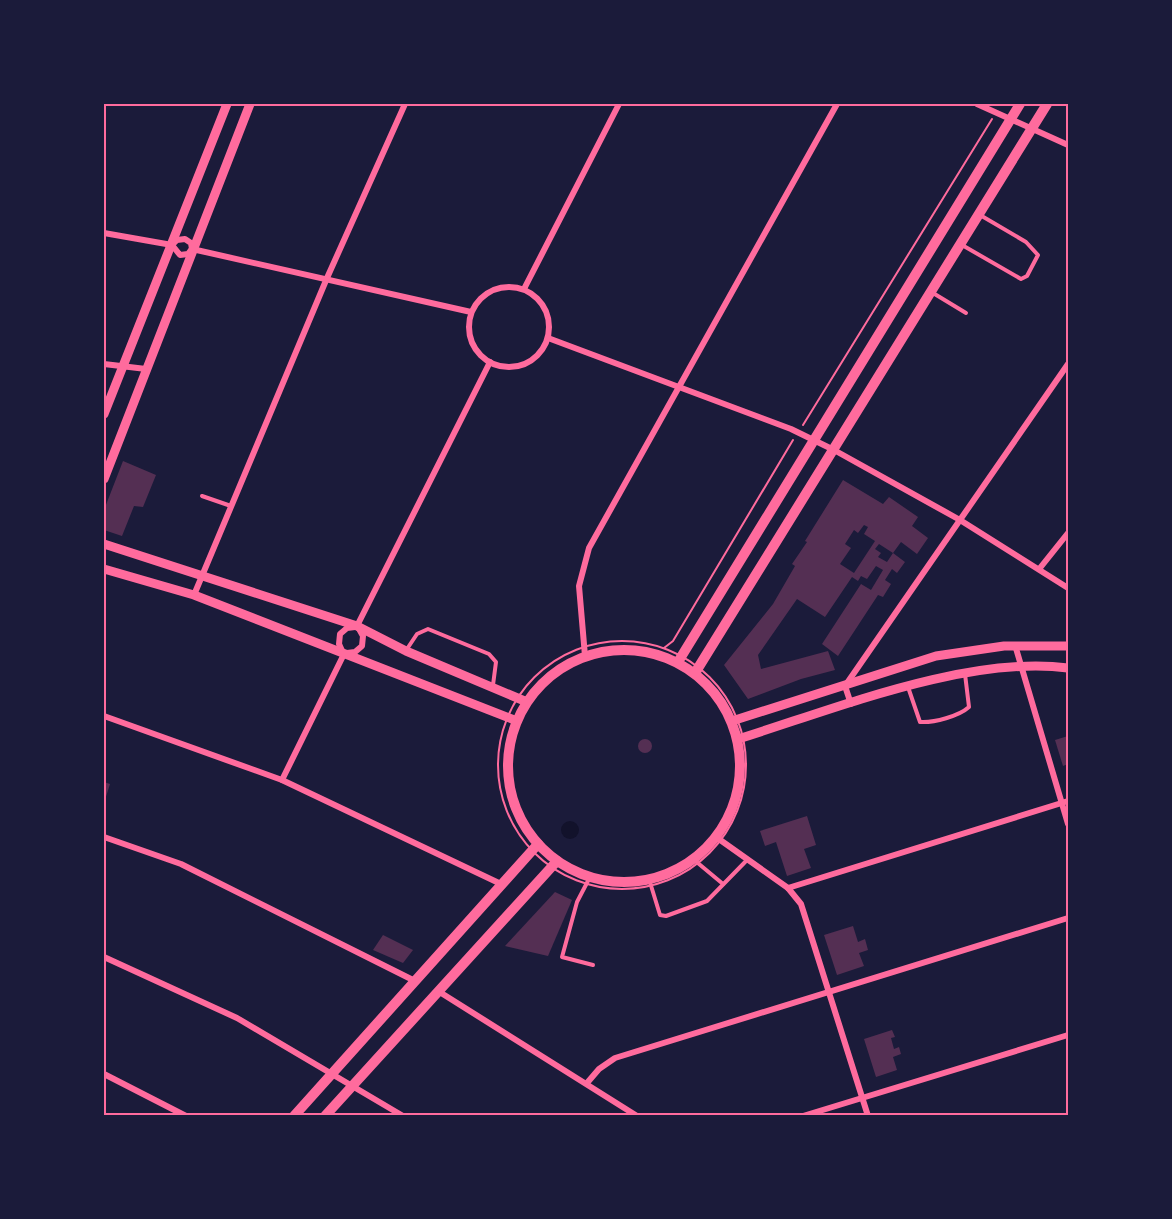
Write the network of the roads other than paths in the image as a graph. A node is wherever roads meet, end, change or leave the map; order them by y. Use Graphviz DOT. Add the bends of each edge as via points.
graph roads {
  1 [pos="227,104"];
  2 [pos="250,104"];
  3 [pos="405,104"];
  4 [pos="619,104"];
  5 [pos="837,104"];
  6 [pos="977,104"];
  7 [pos="1020,104"];
  8 [pos="1047,104"];
  9 [pos="1011,117"];
  10 [pos="1032,127"];
  11 [pos="1068,145"];
  12 [pos="979,214"];
  13 [pos="104,233"];
  14 [pos="961,244"];
  15 [pos="172,245"];
  16 [pos="192,249"];
  17 [pos="327,278"];
  18 [pos="524,289"];
  19 [pos="932,292"];
  20 [pos="471,312"];
  21 [pos="966,313"];
  22 [pos="548,338"];
  23 [pos="490,362"];
  24 [pos="104,364"];
  25 [pos="1068,364"];
  26 [pos="122,366"];
  27 [pos="146,369"];
  28 [pos="678,387"];
  29 [pos="104,414"];
  30 [pos="812,439"];
  31 [pos="834,450"];
  32 [pos="104,479"];
  33 [pos="201,496"];
  34 [pos="231,506"];
  35 [pos="960,520"];
  36 [pos="1068,533"];
  37 [pos="104,544"];
  38 [pos="104,568"];
  39 [pos="1040,568"];
  40 [pos="202,575"];
  41 [pos="1068,588"];
  42 [pos="194,596"];
  43 [pos="357,626"];
  44 [pos="1015,645"];
  45 [pos="1068,646"];
  46 [pos="406,651"];
  47 [pos="344,654"];
  48 [pos="585,656"];
  49 [pos="680,659"];
  50 [pos="1021,666"];
  51 [pos="1068,668"];
  52 [pos="697,670"];
  53 [pos="965,673"];
  54 [pos="845,686"];
  55 [pos="908,687"];
  56 [pos="492,689"];
  57 [pos="527,702"];
  58 [pos="851,704"];
  59 [pos="104,716"];
  60 [pos="517,721"];
  61 [pos="732,721"];
  62 [pos="738,739"];
  63 [pos="282,780"];
  64 [pos="1065,802"];
  65 [pos="1068,824"];
  66 [pos="104,837"];
  67 [pos="716,837"];
  68 [pos="538,844"];
  69 [pos="693,859"];
  70 [pos="747,860"];
  71 [pos="557,861"];
  72 [pos="590,877"];
  73 [pos="649,879"];
  74 [pos="501,884"];
  75 [pos="723,884"];
  76 [pos="788,888"];
  77 [pos="1068,918"];
  78 [pos="104,957"];
  79 [pos="593,965"];
  80 [pos="415,981"];
  81 [pos="437,991"];
  82 [pos="830,992"];
  83 [pos="1068,1035"];
  84 [pos="332,1073"];
  85 [pos="104,1074"];
  86 [pos="587,1083"];
  87 [pos="353,1084"];
  88 [pos="862,1097"];
  89 [pos="186,1116"];
  90 [pos="294,1116"];
  91 [pos="325,1116"];
  92 [pos="403,1116"];
  93 [pos="637,1116"];
  94 [pos="803,1116"];
  95 [pos="868,1116"];
  1 -- 15 [label="street"];
  2 -- 16 [label="street"];
  3 -- 17 [label="street"];
  4 -- 18 [label="street"];
  5 -- 28 [label="street"];
  6 -- 9 [label="street"];
  7 -- 9 [label="main road"];
  8 -- 10 [label="main road"];
  9 -- 10 [label="street"];
  9 -- 30 [label="main road"];
  10 -- 11 [label="street"];
  10 -- 12 [label="main road"];
  12 -- 14 [label="main road"];
  12 -- 14 [label="lane" via="1026,242 1038,255 1027,276 1021,279"];
  13 -- 15 [label="street"];
  14 -- 19 [label="main road"];
  15 -- 16 [label="street" via="180,255"];
  15 -- 16 [label="street" via="185,239"];
  15 -- 26 [label="street"];
  16 -- 17 [label="street"];
  16 -- 27 [label="street"];
  17 -- 20 [label="street"];
  17 -- 34 [label="street"];
  18 -- 20 [label="street" via="506,287 489,292"];
  18 -- 22 [label="street" via="543,305 549,321"];
  19 -- 21 [label="lane"];
  19 -- 31 [label="main road"];
  20 -- 23 [label="street" via="473,345"];
  22 -- 23 [label="street" via="539,354 524,364 507,367"];
  22 -- 28 [label="street"];
  23 -- 43 [label="street"];
  24 -- 26 [label="street"];
  25 -- 35 [label="street"];
  26 -- 27 [label="street"];
  26 -- 29 [label="street"];
  27 -- 32 [label="street"];
  28 -- 30 [label="street"];
  28 -- 48 [label="street" via="589,548 579,586"];
  30 -- 31 [label="street"];
  30 -- 49 [label="main road"];
  31 -- 35 [label="street"];
  31 -- 52 [label="main road"];
  33 -- 34 [label="lane"];
  34 -- 40 [label="street"];
  35 -- 39 [label="street"];
  35 -- 54 [label="street"];
  36 -- 39 [label="street"];
  37 -- 40 [label="street"];
  38 -- 42 [label="street"];
  39 -- 41 [label="street"];
  40 -- 42 [label="street"];
  40 -- 43 [label="street"];
  42 -- 47 [label="street"];
  43 -- 46 [label="street"];
  43 -- 47 [label="street" via="340,634"];
  43 -- 47 [label="street" via="363,636 362,646"];
  44 -- 45 [label="street"];
  44 -- 50 [label="street"];
  44 -- 54 [label="street" via="936,656"];
  46 -- 56 [label="street"];
  46 -- 56 [label="lane" via="417,633 428,629 489,654 496,662"];
  47 -- 60 [label="street"];
  47 -- 63 [label="street"];
  48 -- 49 [label="main road" via="632,649"];
  48 -- 57 [label="main road" via="552,675"];
  49 -- 52 [label="main road"];
  50 -- 51 [label="street"];
  50 -- 53 [label="street"];
  50 -- 64 [label="street"];
  52 -- 61 [label="main road"];
  53 -- 55 [label="street"];
  53 -- 55 [label="lane" via="969,706 964,712 927,723 920,722"];
  54 -- 58 [label="street"];
  54 -- 61 [label="street"];
  55 -- 58 [label="street"];
  56 -- 57 [label="street"];
  57 -- 60 [label="main road"];
  58 -- 62 [label="street"];
  59 -- 63 [label="street"];
  60 -- 68 [label="main road" via="510,742 510,786 515,807"];
  61 -- 62 [label="main road"];
  62 -- 67 [label="main road" via="738,790"];
  63 -- 74 [label="street"];
  64 -- 65 [label="street"];
  64 -- 76 [label="street"];
  66 -- 80 [label="street" via="181,864"];
  67 -- 69 [label="main road"];
  67 -- 70 [label="street"];
  68 -- 71 [label="main road"];
  68 -- 74 [label="main road"];
  69 -- 73 [label="main road"];
  69 -- 75 [label="lane"];
  70 -- 75 [label="lane"];
  70 -- 76 [label="street"];
  71 -- 72 [label="main road"];
  71 -- 81 [label="main road"];
  72 -- 73 [label="main road" via="619,882"];
  72 -- 79 [label="lane" via="577,902 562,957"];
  73 -- 75 [label="lane" via="657,910 666,916 706,901"];
  74 -- 80 [label="main road"];
  76 -- 82 [label="street" via="806,913"];
  77 -- 82 [label="street"];
  78 -- 84 [label="street" via="237,1018"];
  80 -- 84 [label="main road"];
  81 -- 86 [label="street"];
  81 -- 87 [label="main road"];
  82 -- 86 [label="street" via="615,1058"];
  82 -- 88 [label="street"];
  83 -- 88 [label="street"];
  84 -- 87 [label="street"];
  84 -- 90 [label="main road"];
  85 -- 89 [label="street"];
  86 -- 93 [label="street"];
  87 -- 91 [label="main road"];
  87 -- 92 [label="street"];
  88 -- 94 [label="street"];
  88 -- 95 [label="street"];
}
